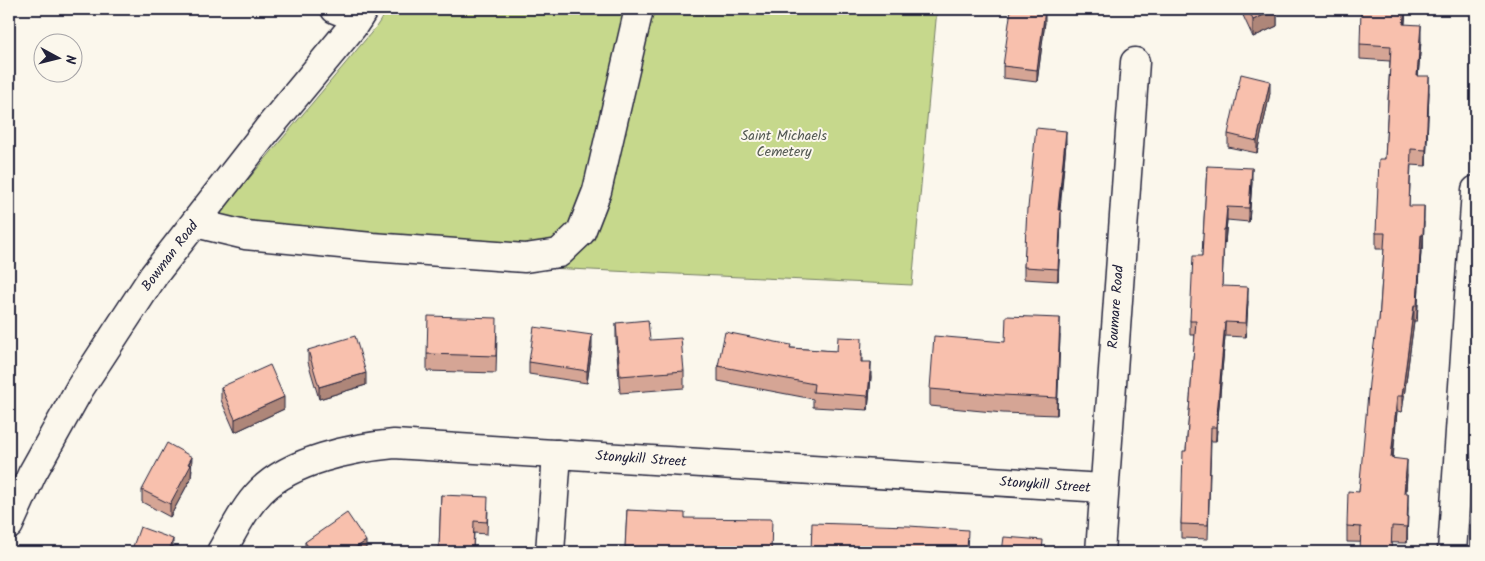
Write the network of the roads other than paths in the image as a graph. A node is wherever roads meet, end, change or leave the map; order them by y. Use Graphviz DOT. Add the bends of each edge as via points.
graph roads {
  1 [pos="639,9"];
  2 [pos="352,12"];
  3 [pos="1134,62"];
  4 [pos="1476,190"];
  5 [pos="195,223"];
  6 [pos="557,454"];
  7 [pos="1103,488"];
  8 [pos="9,525"];
  9 [pos="221,552"];
  10 [pos="550,552"];
  11 [pos="1100,552"];
  12 [pos="1452,552"];
  1 -- 5 [label="street" via="597,191 581,232 559,253 525,258 391,249 245,235"];
  2 -- 5 [label="street, Bowman Road"];
  3 -- 7 [label="street, Roumare Road"];
  4 -- 12 [label="street"];
  5 -- 8 [label="street, Bowman Road" via="154,274 80,388 32,474"];
  6 -- 7 [label="street, Stonykill Street"];
  6 -- 9 [label="street, Stonykill Street" via="394,444 333,454 287,473 262,490"];
  6 -- 10 [label="street"];
  7 -- 11 [label="street, Roumare Road"];
}
